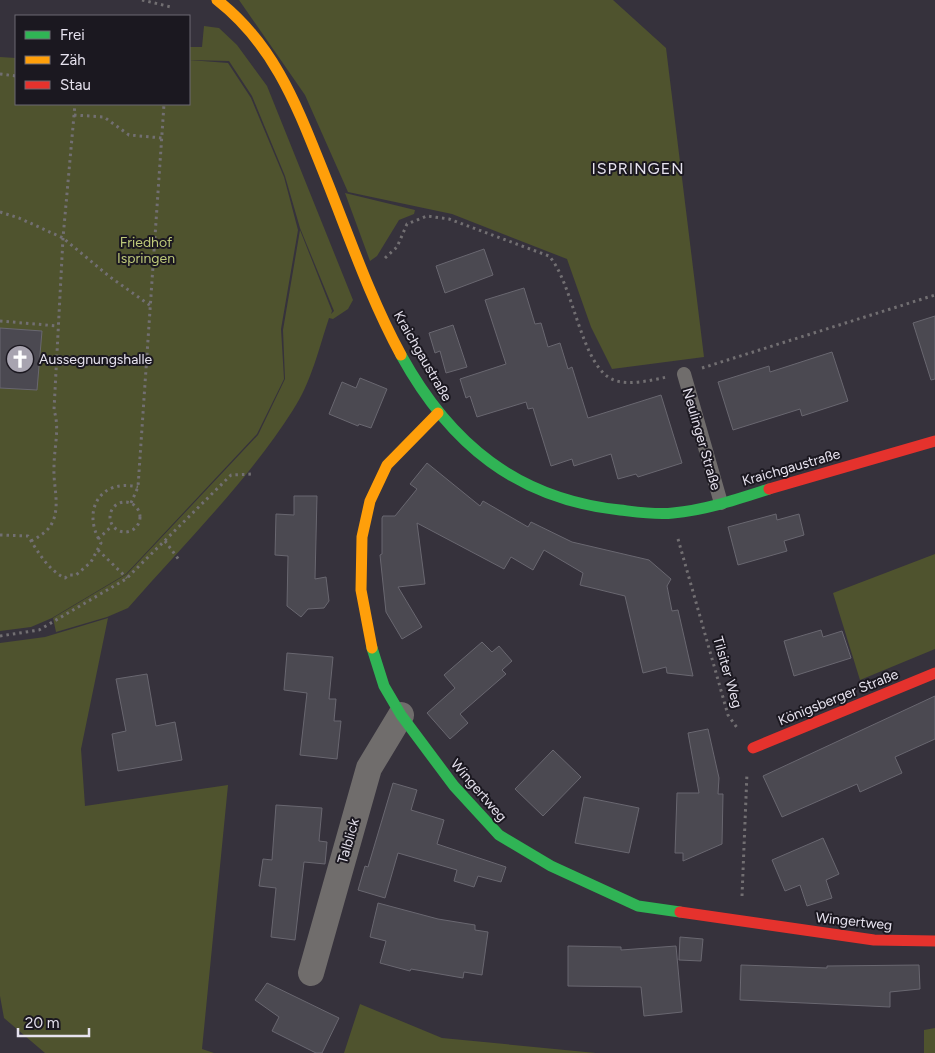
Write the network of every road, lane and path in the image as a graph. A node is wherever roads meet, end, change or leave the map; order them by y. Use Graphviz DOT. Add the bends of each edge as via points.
graph roads {
  1 [pos="142,0"];
  2 [pos="217,0"];
  3 [pos="171,7"];
  4 [pos="0,74"];
  5 [pos="15,76"];
  6 [pos="75,105"];
  7 [pos="164,105"];
  8 [pos="74,115"];
  9 [pos="162,138"];
  10 [pos="0,212"];
  11 [pos="63,238"];
  12 [pos="363,270"];
  13 [pos="935,295"];
  14 [pos="151,306"];
  15 [pos="0,322"];
  16 [pos="58,326"];
  17 [pos="684,374"];
  18 [pos="438,413"];
  19 [pos="935,441"];
  20 [pos="253,474"];
  21 [pos="138,486"];
  22 [pos="721,503"];
  23 [pos="131,504"];
  24 [pos="673,513"];
  25 [pos="112,526"];
  26 [pos="0,535"];
  27 [pos="98,539"];
  28 [pos="31,541"];
  29 [pos="165,541"];
  30 [pos="98,550"];
  31 [pos="179,560"];
  32 [pos="127,578"];
  33 [pos="0,636"];
  34 [pos="935,673"];
  35 [pos="401,715"];
  36 [pos="752,748"];
  37 [pos="741,923"];
  38 [pos="935,940"];
  39 [pos="311,973"];
  1 -- 3 [label="path"];
  2 -- 12 [label="street, Kraichgaustraße" via="248,27 265,48 281,78"];
  4 -- 5 [label="path"];
  6 -- 8 [label="path"];
  7 -- 9 [label="path"];
  8 -- 9 [label="path" via="104,117 129,135"];
  8 -- 11 [label="path"];
  9 -- 14 [label="path"];
  10 -- 11 [label="path"];
  11 -- 14 [label="path"];
  11 -- 16 [label="path"];
  12 -- 17 [label="path" via="382,262 397,247 407,224 427,216 449,219 549,256 566,285 584,339 598,367 612,380 623,382"];
  12 -- 18 [label="street, Kraichgaustraße" via="398,348"];
  13 -- 17 [label="path"];
  14 -- 21 [label="path"];
  15 -- 16 [label="path"];
  16 -- 28 [label="path" via="54,410 57,420 56,502 49,527"];
  17 -- 22 [label="lane, Neulinger Straße"];
  18 -- 24 [label="street, Kraichgaustraße" via="467,445 495,467 541,493 604,509"];
  18 -- 35 [label="street, Wingertweg" via="386,465 370,500 362,537 361,590 374,657 384,686"];
  19 -- 22 [label="street, Kraichgaustraße"];
  20 -- 29 [label="path" via="231,475"];
  21 -- 23 [label="path"];
  21 -- 27 [label="path" via="122,484 102,494 92,523"];
  22 -- 24 [label="street, Kraichgaustraße"];
  23 -- 25 [label="path" via="120,503 113,508"];
  23 -- 25 [label="path" via="139,512 137,525 125,532"];
  24 -- 36 [label="path, Tilsiter Weg" via="728,715"];
  25 -- 27 [label="path"];
  26 -- 28 [label="path" via="28,536"];
  27 -- 30 [label="path"];
  28 -- 30 [label="path" via="49,567 65,578 76,575 91,562"];
  29 -- 31 [label="path"];
  29 -- 32 [label="path"];
  30 -- 32 [label="path"];
  32 -- 33 [label="path" via="39,630"];
  34 -- 36 [label="street, Königsberger Straße"];
  35 -- 37 [label="street, Wingertweg" via="454,786 499,835 551,866 638,906"];
  35 -- 39 [label="street, Talblick" via="368,768"];
  36 -- 37 [label="path" via="747,773"];
  37 -- 38 [label="street, Wingertweg" via="874,940"];
}
